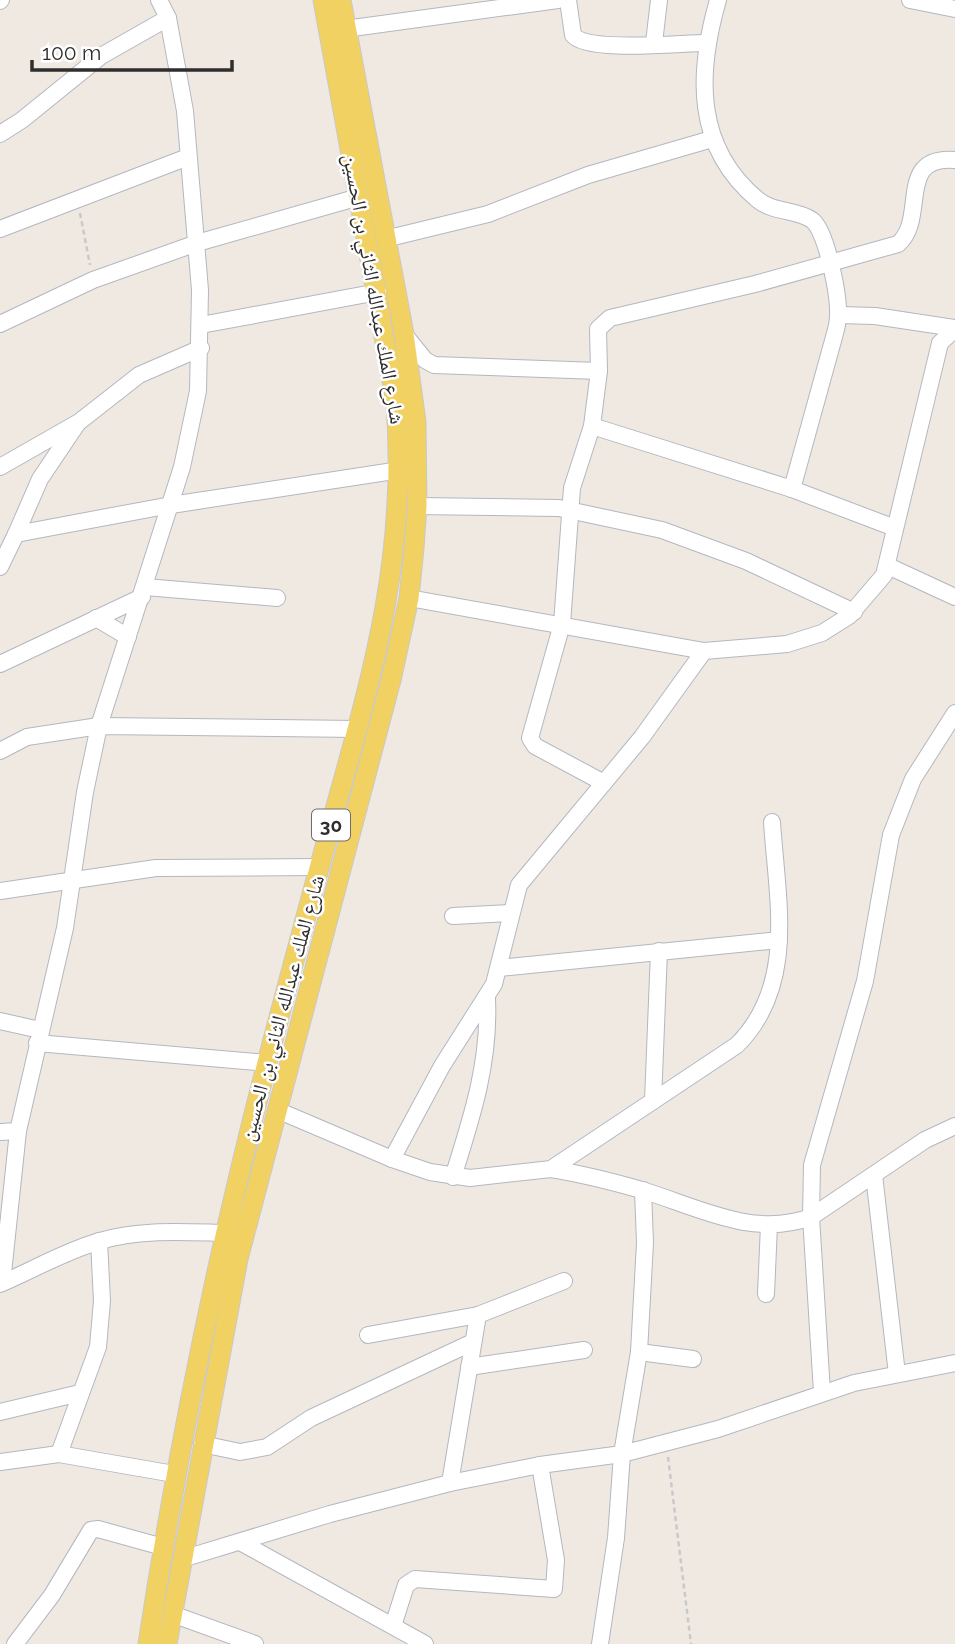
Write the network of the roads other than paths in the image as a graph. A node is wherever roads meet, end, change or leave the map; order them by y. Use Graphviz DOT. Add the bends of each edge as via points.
graph roads {
  1 [pos="159,0"];
  2 [pos="558,0"];
  3 [pos="568,0"];
  4 [pos="659,0"];
  5 [pos="718,0"];
  6 [pos="910,0"];
  7 [pos="332,2"];
  8 [pos="955,9"];
  9 [pos="168,18"];
  10 [pos="345,29"];
  11 [pos="653,43"];
  12 [pos="706,43"];
  13 [pos="0,134"];
  14 [pos="712,139"];
  15 [pos="188,157"];
  16 [pos="955,160"];
  17 [pos="359,197"];
  18 [pos="0,229"];
  19 [pos="385,239"];
  20 [pos="197,243"];
  21 [pos="830,264"];
  22 [pos="378,292"];
  23 [pos="839,315"];
  24 [pos="0,324"];
  25 [pos="201,325"];
  26 [pos="955,329"];
  27 [pos="404,334"];
  28 [pos="201,348"];
  29 [pos="599,371"];
  30 [pos="79,422"];
  31 [pos="592,426"];
  32 [pos="0,467"];
  33 [pos="400,470"];
  34 [pos="792,489"];
  35 [pos="171,505"];
  36 [pos="417,506"];
  37 [pos="570,510"];
  38 [pos="895,528"];
  39 [pos="16,534"];
  40 [pos="888,566"];
  41 [pos="0,567"];
  42 [pos="143,592"];
  43 [pos="955,597"];
  44 [pos="277,598"];
  45 [pos="409,598"];
  46 [pos="854,612"];
  47 [pos="96,618"];
  48 [pos="562,624"];
  49 [pos="128,638"];
  50 [pos="704,651"];
  51 [pos="0,664"];
  52 [pos="955,713"];
  53 [pos="99,726"];
  54 [pos="358,729"];
  55 [pos="0,751"];
  56 [pos="604,783"];
  57 [pos="335,809"];
  58 [pos="355,813"];
  59 [pos="772,822"];
  60 [pos="330,830"];
  61 [pos="350,835"];
  62 [pos="319,867"];
  63 [pos="74,879"];
  64 [pos="0,891"];
  65 [pos="510,913"];
  66 [pos="453,916"];
  67 [pos="779,940"];
  68 [pos="659,951"];
  69 [pos="499,968"];
  70 [pos="487,999"];
  71 [pos="0,1021"];
  72 [pos="38,1036"];
  73 [pos="267,1063"];
  74 [pos="653,1101"];
  75 [pos="276,1110"];
  76 [pos="955,1126"];
  77 [pos="18,1131"];
  78 [pos="0,1132"];
  79 [pos="392,1160"];
  80 [pos="551,1169"];
  81 [pos="874,1175"];
  82 [pos="453,1177"];
  83 [pos="642,1190"];
  84 [pos="811,1217"];
  85 [pos="769,1226"];
  86 [pos="224,1233"];
  87 [pos="99,1241"];
  88 [pos="564,1281"];
  89 [pos="1,1284"];
  90 [pos="766,1294"];
  91 [pos="478,1315"];
  92 [pos="368,1335"];
  93 [pos="473,1342"];
  94 [pos="584,1350"];
  95 [pos="639,1352"];
  96 [pos="693,1359"];
  97 [pos="955,1363"];
  98 [pos="469,1367"];
  99 [pos="897,1374"];
  100 [pos="822,1392"];
  101 [pos="80,1393"];
  102 [pos="0,1412"];
  103 [pos="202,1444"];
  104 [pos="59,1454"];
  105 [pos="622,1454"];
  106 [pos="0,1462"];
  107 [pos="541,1465"];
  108 [pos="174,1474"];
  109 [pos="450,1483"];
  110 [pos="242,1543"];
  111 [pos="163,1548"];
  112 [pos="182,1559"];
  113 [pos="172,1615"];
  114 [pos="393,1626"];
  115 [pos="16,1644"];
  116 [pos="148,1644"];
  117 [pos="167,1644"];
  118 [pos="255,1644"];
  119 [pos="425,1644"];
  120 [pos="600,1644"];
  1 -- 9 [label="street"];
  2 -- 10 [label="street"];
  3 -- 11 [label="street" via="573,35 581,43"];
  4 -- 11 [label="street"];
  5 -- 12 [label="street"];
  6 -- 8 [label="street"];
  7 -- 10 [label="main road, شارع الملك عبدالله الثاني بن الحسين / 30"];
  7 -- 17 [label="main road, شارع الملك عبدالله الثاني بن الحسين / 30"];
  9 -- 13 [label="street" via="101,56"];
  9 -- 15 [label="street"];
  10 -- 19 [label="main road, شارع الملك عبدالله الثاني بن الحسين / 30"];
  11 -- 12 [label="street"];
  12 -- 14 [label="street"];
  14 -- 19 [label="street" via="588,175 488,214"];
  14 -- 21 [label="street" via="758,200 813,221 820,229"];
  15 -- 18 [label="street"];
  15 -- 20 [label="street"];
  16 -- 21 [label="street" via="923,168 904,239 881,251"];
  17 -- 20 [label="street"];
  17 -- 22 [label="main road, شارع الملك عبدالله الثاني بن الحسين / 30"];
  19 -- 27 [label="main road, شارع الملك عبدالله الثاني بن الحسين / 30"];
  20 -- 24 [label="street" via="93,280"];
  20 -- 25 [label="street"];
  21 -- 23 [label="street"];
  21 -- 29 [label="street" via="610,318 598,329"];
  22 -- 25 [label="street"];
  22 -- 33 [label="main road, شارع الملك عبدالله الثاني بن الحسين / 30" via="396,403"];
  23 -- 26 [label="street"];
  23 -- 34 [label="street"];
  25 -- 28 [label="street"];
  26 -- 38 [label="street" via="940,342"];
  27 -- 29 [label="street" via="432,365"];
  27 -- 36 [label="main road, شارع الملك عبدالله الثاني بن الحسين / 30" via="415,422"];
  28 -- 30 [label="street" via="139,375"];
  28 -- 35 [label="street" via="192,421"];
  29 -- 31 [label="street"];
  30 -- 32 [label="street"];
  30 -- 39 [label="street" via="40,479"];
  31 -- 34 [label="street"];
  31 -- 37 [label="street" via="575,471"];
  33 -- 35 [label="street"];
  33 -- 54 [label="main road, شارع الملك عبدالله الثاني بن الحسين / 30" via="391,583"];
  34 -- 38 [label="street"];
  35 -- 39 [label="street"];
  35 -- 42 [label="street"];
  36 -- 37 [label="street"];
  36 -- 45 [label="main road, شارع الملك عبدالله الثاني بن الحسين / 30"];
  37 -- 46 [label="street" via="699,542"];
  37 -- 48 [label="street"];
  38 -- 40 [label="street"];
  39 -- 41 [label="street"];
  40 -- 43 [label="street"];
  40 -- 46 [label="street"];
  42 -- 44 [label="street"];
  42 -- 47 [label="street"];
  42 -- 49 [label="street"];
  45 -- 48 [label="street"];
  45 -- 58 [label="main road, شارع الملك عبدالله الثاني بن الحسين / 30"];
  46 -- 50 [label="street" via="806,640"];
  47 -- 49 [label="street"];
  47 -- 51 [label="street"];
  48 -- 50 [label="street"];
  48 -- 56 [label="street" via="531,741"];
  49 -- 53 [label="street"];
  50 -- 56 [label="street"];
  52 -- 84 [label="street" via="913,779 891,835 865,981 812,1164"];
  53 -- 54 [label="street"];
  53 -- 55 [label="street" via="27,737"];
  53 -- 63 [label="street"];
  54 -- 57 [label="main road, شارع الملك عبدالله الثاني بن الحسين / 30"];
  56 -- 65 [label="street" via="519,885"];
  57 -- 58 [label="main road"];
  57 -- 60 [label="main road, شارع الملك عبدالله الثاني بن الحسين / 30"];
  58 -- 61 [label="main road, شارع الملك عبدالله الثاني بن الحسين / 30"];
  59 -- 67 [label="street"];
  60 -- 61 [label="main road"];
  60 -- 62 [label="main road, شارع الملك عبدالله الثاني بن الحسين / 30"];
  61 -- 75 [label="main road, شارع الملك عبدالله الثاني بن الحسين / 30"];
  62 -- 63 [label="street" via="156,868"];
  62 -- 73 [label="main road, شارع الملك عبدالله الثاني بن الحسين / 30"];
  63 -- 64 [label="street"];
  63 -- 72 [label="street"];
  65 -- 66 [label="street"];
  65 -- 69 [label="street"];
  67 -- 68 [label="street"];
  67 -- 74 [label="street" via="772,989 754,1028 737,1045"];
  68 -- 69 [label="street"];
  68 -- 74 [label="street"];
  69 -- 70 [label="street"];
  70 -- 79 [label="street" via="442,1066"];
  70 -- 82 [label="street" via="489,1035 480,1087"];
  71 -- 72 [label="street"];
  72 -- 73 [label="street"];
  72 -- 77 [label="street"];
  73 -- 86 [label="main road, شارع الملك عبدالله الثاني بن الحسين / 30"];
  74 -- 80 [label="street"];
  75 -- 79 [label="street"];
  75 -- 103 [label="main road, شارع الملك عبدالله الثاني بن الحسين / 30" via="238,1259"];
  76 -- 81 [label="street" via="925,1140"];
  77 -- 78 [label="street"];
  77 -- 89 [label="street"];
  79 -- 82 [label="street"];
  80 -- 82 [label="street"];
  80 -- 83 [label="street"];
  81 -- 84 [label="street"];
  81 -- 99 [label="street"];
  83 -- 85 [label="street" via="724,1217"];
  83 -- 95 [label="street" via="645,1243"];
  84 -- 85 [label="street"];
  84 -- 100 [label="street"];
  85 -- 90 [label="street"];
  86 -- 87 [label="street" via="146,1233"];
  86 -- 108 [label="main road, شارع الملك عبدالله الثاني بن الحسين / 30"];
  87 -- 89 [label="street"];
  87 -- 101 [label="street" via="102,1328"];
  88 -- 91 [label="street"];
  91 -- 92 [label="street"];
  91 -- 93 [label="street"];
  93 -- 98 [label="street"];
  93 -- 103 [label="street" via="311,1418 267,1447 240,1452"];
  94 -- 98 [label="street"];
  95 -- 96 [label="street"];
  95 -- 105 [label="street"];
  97 -- 99 [label="street"];
  98 -- 109 [label="street"];
  99 -- 100 [label="street"];
  100 -- 105 [label="street" via="758,1416"];
  101 -- 102 [label="street"];
  101 -- 104 [label="street"];
  103 -- 112 [label="main road, شارع الملك عبدالله الثاني بن الحسين / 30"];
  104 -- 106 [label="street"];
  104 -- 108 [label="street"];
  105 -- 107 [label="street"];
  105 -- 120 [label="street" via="616,1538"];
  107 -- 109 [label="street"];
  107 -- 114 [label="street" via="554,1547 555,1588 415,1579 406,1585"];
  108 -- 111 [label="main road, شارع الملك عبدالله الثاني بن الحسين / 30"];
  109 -- 110 [label="street"];
  110 -- 112 [label="street"];
  110 -- 114 [label="street"];
  111 -- 115 [label="street" via="90,1530 52,1595"];
  111 -- 116 [label="main road, شارع الملك عبدالله الثاني بن الحسين / 30"];
  112 -- 113 [label="main road, شارع الملك عبدالله الثاني بن الحسين / 30"];
  113 -- 117 [label="main road, شارع الملك عبدالله الثاني بن الحسين / 30"];
  113 -- 118 [label="street"];
  114 -- 119 [label="street"];
}
